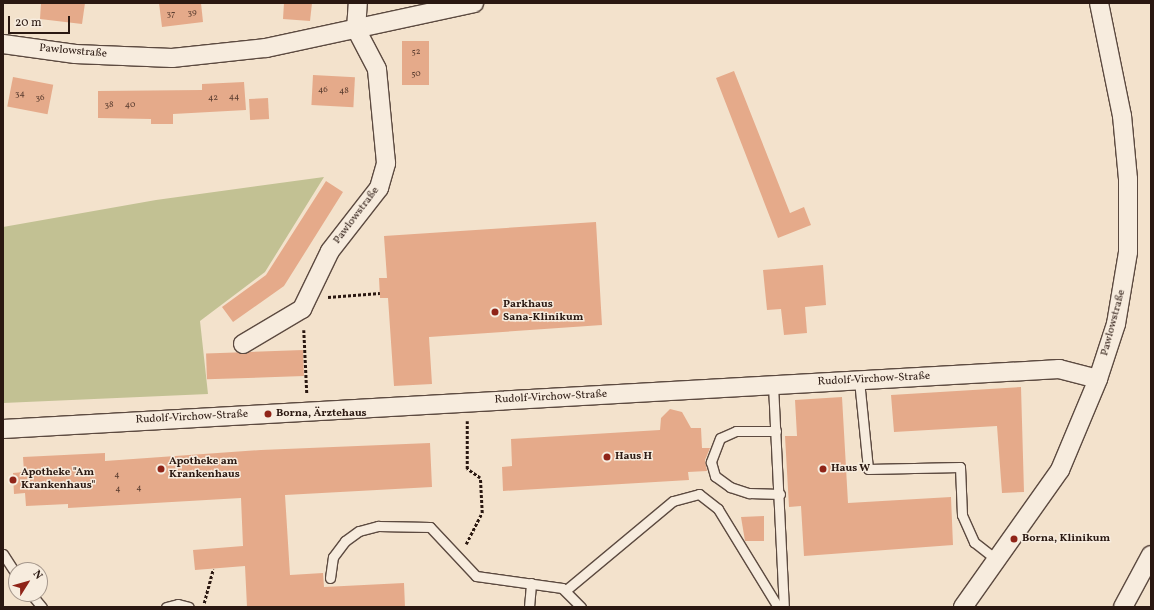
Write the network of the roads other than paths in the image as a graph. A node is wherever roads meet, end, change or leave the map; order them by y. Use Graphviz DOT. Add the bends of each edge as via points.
graph roads {
  1 [pos="358,3"];
  2 [pos="474,3"];
  3 [pos="1099,3"];
  4 [pos="356,29"];
  5 [pos="3,44"];
  6 [pos="243,344"];
  7 [pos="1098,378"];
  8 [pos="859,380"];
  9 [pos="773,385"];
  10 [pos="3,429"];
  11 [pos="776,431"];
  12 [pos="780,494"];
  13 [pos="1151,555"];
  14 [pos="998,561"];
  15 [pos="330,578"];
  16 [pos="531,583"];
  17 [pos="566,590"];
  18 [pos="166,607"];
  19 [pos="189,607"];
  20 [pos="529,607"];
  21 [pos="581,607"];
  22 [pos="778,607"];
  23 [pos="784,607"];
  24 [pos="963,607"];
  25 [pos="1122,607"];
  1 -- 4 [label="street"];
  2 -- 4 [label="street, Pawlowstraße"];
  3 -- 7 [label="street, Pawlowstraße" via="1122,116 1128,187 1128,252 1123,290"];
  4 -- 5 [label="street, Pawlowstraße" via="266,48 172,58 75,54"];
  4 -- 6 [label="street, Pawlowstraße" via="377,68 386,163 379,188 330,251 302,309"];
  7 -- 8 [label="street, Rudolf-Virchow-Straße" via="1059,369"];
  7 -- 14 [label="street, Pawlowstraße" via="1060,470"];
  8 -- 9 [label="street, Rudolf-Virchow-Straße"];
  8 -- 14 [label="lane" via="868,469 960,467 962,515 974,542"];
  9 -- 10 [label="street, Rudolf-Virchow-Straße"];
  9 -- 11 [label="lane"];
  11 -- 12 [label="lane"];
  11 -- 12 [label="lane" via="736,431 720,438 711,462 715,476 730,487 749,493"];
  12 -- 23 [label="lane"];
  13 -- 25 [label="street"];
  14 -- 24 [label="street, Pawlowstraße"];
  15 -- 16 [label="lane" via="333,558 345,541 359,531 378,526 430,527 476,576"];
  16 -- 17 [label="lane"];
  16 -- 20 [label="lane"];
  17 -- 21 [label="lane"];
  17 -- 22 [label="lane" via="673,501 699,494 718,509"];
  18 -- 19 [label="lane" via="178,604"];
}
